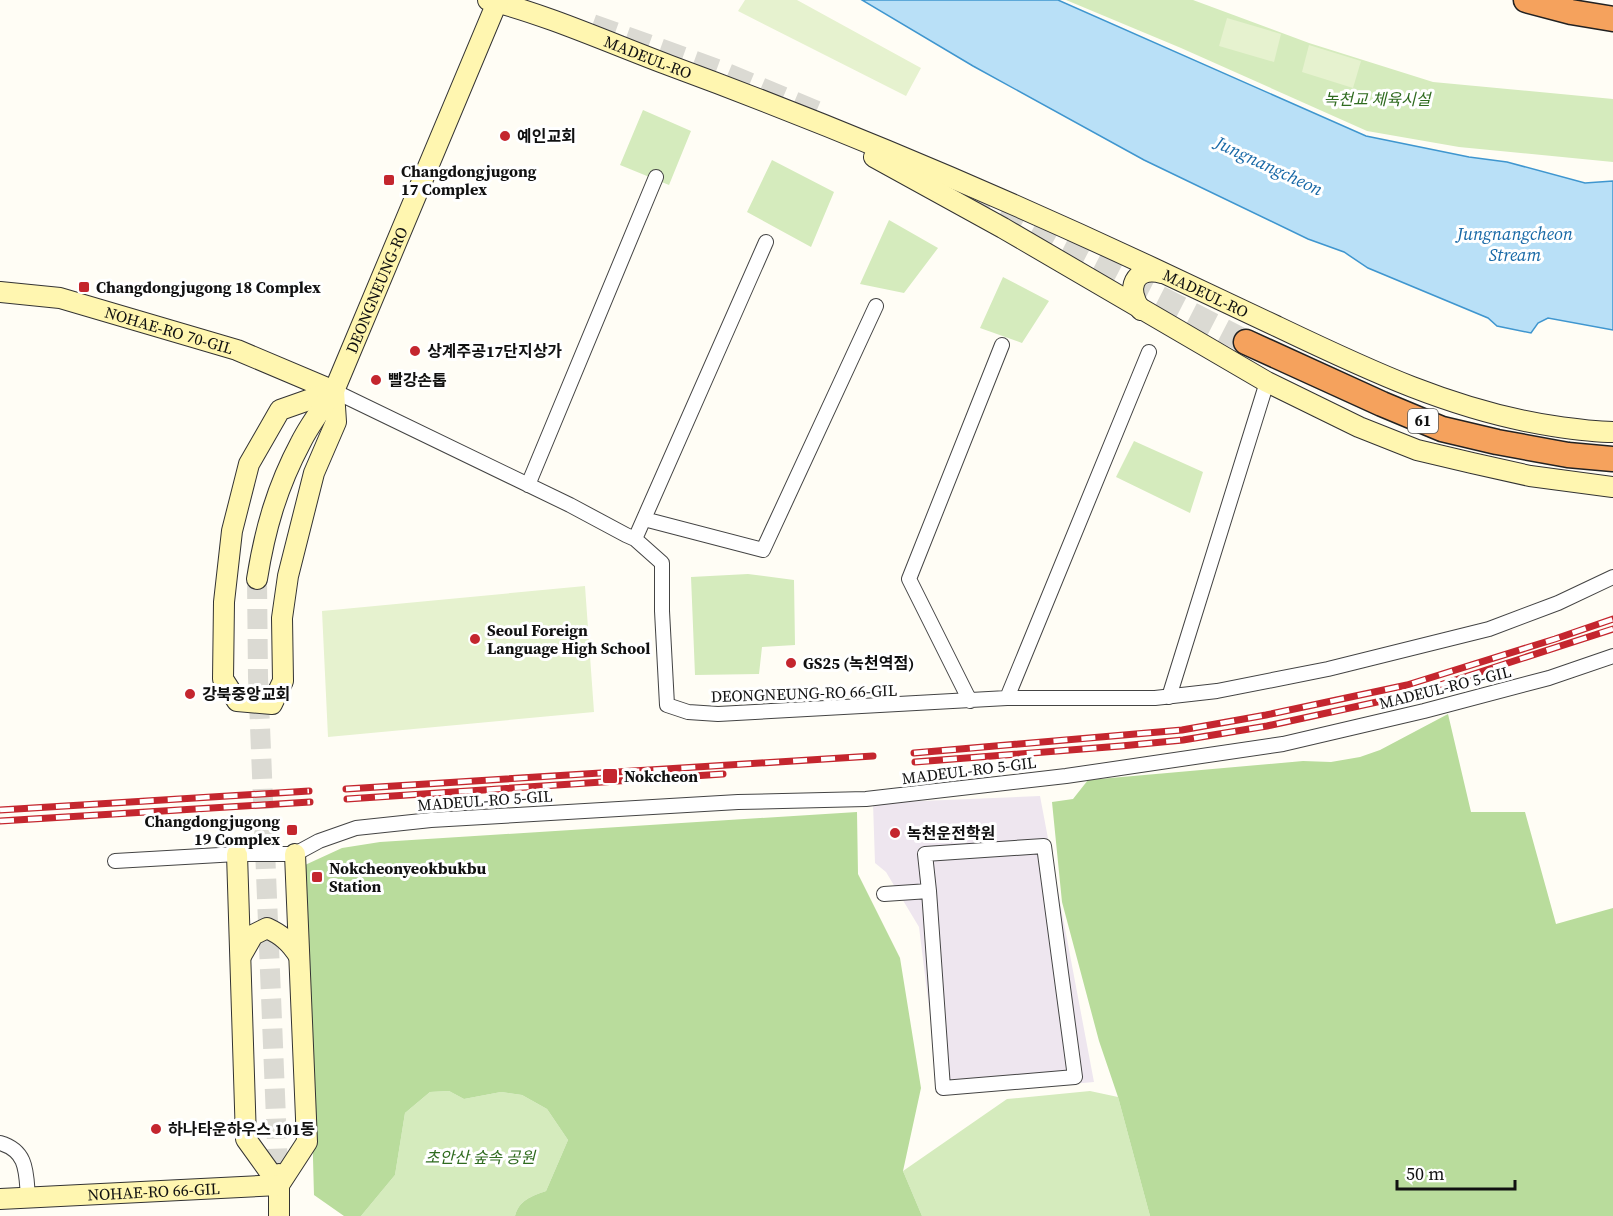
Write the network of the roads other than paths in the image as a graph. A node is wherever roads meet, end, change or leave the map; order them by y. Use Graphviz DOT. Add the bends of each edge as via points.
graph roads {
  1 [pos="1526,0"];
  2 [pos="494,1"];
  3 [pos="1613,19"];
  4 [pos="807,119"];
  5 [pos="656,177"];
  6 [pos="766,242"];
  7 [pos="1167,275"];
  8 [pos="0,292"];
  9 [pos="876,306"];
  10 [pos="1142,310"];
  11 [pos="1246,342"];
  12 [pos="1002,345"];
  13 [pos="1149,352"];
  14 [pos="1267,382"];
  15 [pos="334,391"];
  16 [pos="1613,432"];
  17 [pos="1613,459"];
  18 [pos="528,485"];
  19 [pos="1613,487"];
  20 [pos="644,519"];
  21 [pos="635,539"];
  22 [pos="1613,577"];
  23 [pos="257,579"];
  24 [pos="1613,656"];
  25 [pos="1169,697"];
  26 [pos="1007,698"];
  27 [pos="970,701"];
  28 [pos="237,854"];
  29 [pos="296,854"];
  30 [pos="115,861"];
  31 [pos="929,891"];
  32 [pos="884,894"];
  33 [pos="299,956"];
  34 [pos="240,958"];
  35 [pos="0,1143"];
  36 [pos="279,1176"];
  37 [pos="28,1197"];
  38 [pos="0,1199"];
  39 [pos="279,1216"];
  1 -- 3 [label="highway"];
  2 -- 4 [label="main road, MADEUL-RO"];
  2 -- 15 [label="main road, DEONGNEUNG-RO"];
  4 -- 7 [label="main road, MADEUL-RO" via="1006,200"];
  4 -- 10 [label="main road, MADEUL-RO"];
  5 -- 18 [label="street"];
  6 -- 20 [label="street"];
  7 -- 10 [label="main road" via="1151,271 1134,282 1133,296"];
  7 -- 16 [label="main road, MADEUL-RO" via="1383,377 1449,402 1535,423"];
  8 -- 15 [label="main road, NOHAE-RO 70-GIL" via="60,298 237,350"];
  9 -- 20 [label="street" via="763,550"];
  10 -- 14 [label="main road, MADEUL-RO"];
  11 -- 17 [label="highway, 61" via="1442,429 1547,452"];
  12 -- 27 [label="street" via="909,579"];
  13 -- 26 [label="street"];
  14 -- 19 [label="main road, MADEUL-RO" via="1417,450 1530,476"];
  14 -- 25 [label="street"];
  15 -- 15 [label="main road" via="280,410 249,464 232,531 224,602 223,679 237,701 272,704 283,681 282,618 288,576 314,473 336,422"];
  15 -- 18 [label="street, DEONGNEUNG-RO 66-GIL"];
  15 -- 23 [label="main road, DEONGNEUNG-RO" via="301,441 278,491 264,534"];
  18 -- 21 [label="street, DEONGNEUNG-RO 66-GIL"];
  20 -- 21 [label="street"];
  21 -- 27 [label="street, DEONGNEUNG-RO 66-GIL" via="662,563 667,705 688,712 718,714"];
  22 -- 25 [label="street, DEONGNEUNG-RO 66-GIL" via="1489,629 1328,669"];
  24 -- 29 [label="street, MADEUL-RO 5-GIL" via="1549,678 1283,744 866,799 738,802 356,828"];
  25 -- 26 [label="street, DEONGNEUNG-RO 66-GIL"];
  26 -- 27 [label="street, DEONGNEUNG-RO 66-GIL"];
  28 -- 29 [label="street"];
  28 -- 30 [label="street"];
  28 -- 34 [label="main road"];
  29 -- 33 [label="main road"];
  31 -- 31 [label="street" via="925,854 1044,846 1075,1077 943,1088"];
  31 -- 32 [label="street"];
  33 -- 34 [label="main road" via="281,934 267,928 253,935"];
  33 -- 36 [label="main road" via="307,1142"];
  34 -- 36 [label="main road" via="246,1139"];
  35 -- 37 [label="street" via="12,1147 25,1164"];
  36 -- 37 [label="main road, NOHAE-RO 66-GIL"];
  36 -- 39 [label="main road"];
  37 -- 38 [label="main road, NOHAE-RO 66-GIL"];
}
